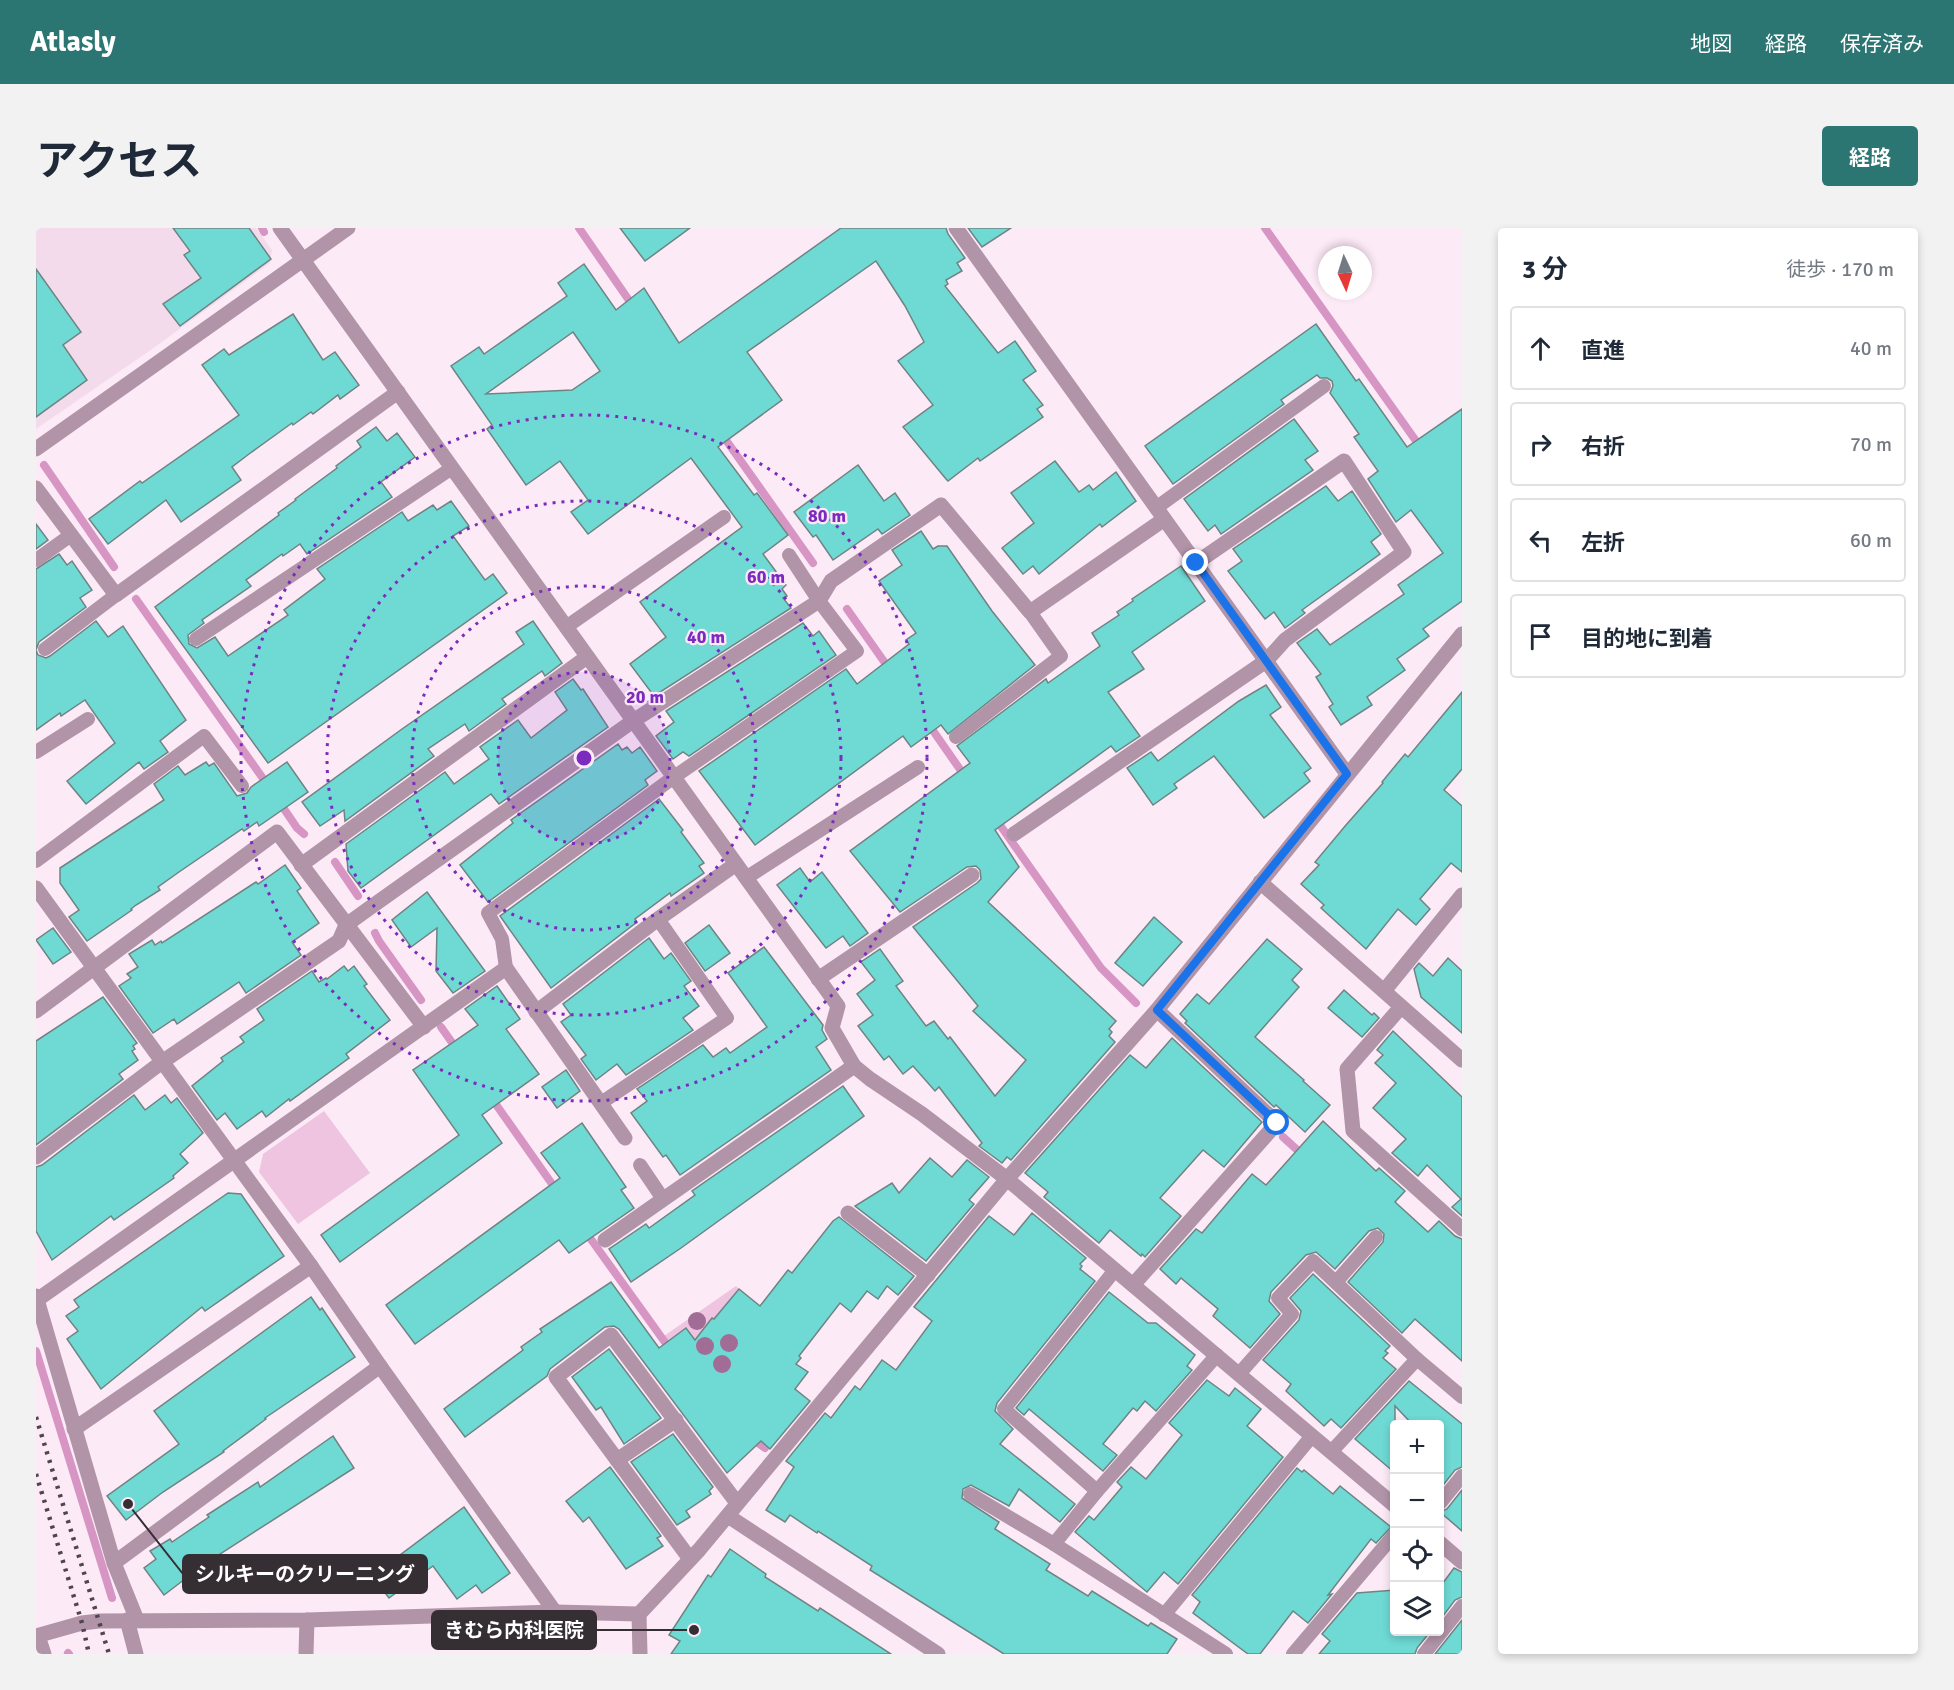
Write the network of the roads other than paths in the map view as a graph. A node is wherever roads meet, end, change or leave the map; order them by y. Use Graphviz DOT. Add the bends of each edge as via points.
graph roads {
  1 [pos="280,228"];
  2 [pos="348,228"];
  3 [pos="956,228"];
  4 [pos="303,260"];
  5 [pos="1324,387"];
  6 [pos="398,392"];
  7 [pos="36,450"];
  8 [pos="453,468"];
  9 [pos="36,488"];
  10 [pos="1159,514"];
  11 [pos="724,517"];
  12 [pos="71,535"];
  13 [pos="789,555"];
  14 [pos="36,560"];
  15 [pos="1196,563"];
  16 [pos="116,595"];
  17 [pos="819,601"];
  18 [pos="1030,612"];
  19 [pos="566,627"];
  20 [pos="1462,634"];
  21 [pos="196,639"];
  22 [pos="45,649"];
  23 [pos="587,657"];
  24 [pos="1266,661"];
  25 [pos="88,719"];
  26 [pos="633,721"];
  27 [pos="956,737"];
  28 [pos="36,752"];
  29 [pos="918,768"];
  30 [pos="1347,774"];
  31 [pos="674,777"];
  32 [pos="242,786"];
  33 [pos="1014,834"];
  34 [pos="36,861"];
  35 [pos="736,864"];
  36 [pos="301,865"];
  37 [pos="972,875"];
  38 [pos="746,878"];
  39 [pos="1260,882"];
  40 [pos="36,888"];
  41 [pos="1462,896"];
  42 [pos="658,919"];
  43 [pos="346,925"];
  44 [pos="94,969"];
  45 [pos="506,969"];
  46 [pos="818,979"];
  47 [pos="1384,991"];
  48 [pos="1401,1007"];
  49 [pos="1157,1010"];
  50 [pos="36,1011"];
  51 [pos="536,1012"];
  52 [pos="424,1027"];
  53 [pos="1462,1060"];
  54 [pos="162,1062"];
  55 [pos="854,1066"];
  56 [pos="601,1103"];
  57 [pos="625,1138"];
  58 [pos="36,1157"];
  59 [pos="232,1161"];
  60 [pos="639,1165"];
  61 [pos="1007,1179"];
  62 [pos="663,1199"];
  63 [pos="848,1213"];
  64 [pos="1462,1229"];
  65 [pos="1376,1237"];
  66 [pos="605,1240"];
  67 [pos="310,1266"];
  68 [pos="1115,1270"];
  69 [pos="928,1275"];
  70 [pos="1336,1282"];
  71 [pos="1133,1285"];
  72 [pos="37,1298"];
  73 [pos="1217,1355"];
  74 [pos="1417,1359"];
  75 [pos="380,1366"];
  76 [pos="1239,1374"];
  77 [pos="1462,1397"];
  78 [pos="676,1420"];
  79 [pos="74,1429"];
  80 [pos="1312,1436"];
  81 [pos="1331,1452"];
  82 [pos="617,1460"];
  83 [pos="1462,1476"];
  84 [pos="1096,1491"];
  85 [pos="970,1494"];
  86 [pos="1444,1498"];
  87 [pos="1390,1501"];
  88 [pos="737,1503"];
  89 [pos="728,1516"];
  90 [pos="1390,1541"];
  91 [pos="1054,1544"];
  92 [pos="1444,1546"];
  93 [pos="690,1559"];
  94 [pos="1462,1562"];
  95 [pos="114,1563"];
  96 [pos="1462,1606"];
  97 [pos="555,1612"];
  98 [pos="639,1614"];
  99 [pos="1164,1615"];
  100 [pos="132,1620"];
  101 [pos="308,1620"];
  102 [pos="37,1636"];
  103 [pos="44,1654"];
  104 [pos="136,1654"];
  105 [pos="306,1654"];
  106 [pos="640,1654"];
  107 [pos="938,1654"];
  108 [pos="1226,1654"];
  109 [pos="1293,1654"];
  110 [pos="1424,1654"];
  1 -- 4 [label="street"];
  2 -- 4 [label="street"];
  3 -- 10 [label="street"];
  4 -- 6 [label="street"];
  4 -- 7 [label="street"];
  5 -- 10 [label="lane"];
  6 -- 8 [label="street"];
  6 -- 16 [label="street"];
  8 -- 19 [label="street"];
  8 -- 21 [label="lane"];
  9 -- 12 [label="street"];
  10 -- 15 [label="street"];
  10 -- 18 [label="street"];
  11 -- 19 [label="lane"];
  12 -- 14 [label="lane"];
  12 -- 16 [label="street"];
  13 -- 17 [label="lane"];
  15 -- 24 [label="street"];
  15 -- 24 [label="street" via="1344,461 1404,552 1285,640"];
  16 -- 22 [label="lane"];
  17 -- 18 [label="street" via="831,581 941,505"];
  17 -- 26 [label="street"];
  17 -- 31 [label="lane" via="857,651"];
  18 -- 27 [label="lane" via="1061,656"];
  19 -- 23 [label="street"];
  20 -- 30 [label="street"];
  23 -- 26 [label="street"];
  23 -- 36 [label="street"];
  24 -- 30 [label="street"];
  24 -- 33 [label="street"];
  25 -- 28 [label="lane"];
  26 -- 31 [label="street"];
  26 -- 43 [label="street"];
  29 -- 38 [label="lane"];
  30 -- 39 [label="street"];
  31 -- 35 [label="street"];
  31 -- 45 [label="lane" via="488,913 502,939"];
  32 -- 34 [label="lane" via="204,736"];
  35 -- 38 [label="street"];
  35 -- 42 [label="street"];
  36 -- 43 [label="street"];
  36 -- 44 [label="street" via="277,832"];
  37 -- 46 [label="street"];
  38 -- 46 [label="street"];
  39 -- 47 [label="street"];
  39 -- 49 [label="street"];
  40 -- 44 [label="street"];
  41 -- 47 [label="street"];
  42 -- 51 [label="street"];
  42 -- 56 [label="lane" via="727,1018"];
  43 -- 52 [label="street"];
  43 -- 54 [label="street" via="339,941"];
  44 -- 50 [label="street"];
  44 -- 54 [label="street"];
  45 -- 51 [label="street"];
  45 -- 52 [label="street"];
  46 -- 55 [label="street" via="838,1006 832,1028"];
  47 -- 48 [label="street"];
  48 -- 53 [label="street"];
  48 -- 64 [label="street" via="1347,1069 1353,1131"];
  49 -- 61 [label="street"];
  49 -- 71 [label="street" via="1277,1123"];
  51 -- 56 [label="street"];
  52 -- 59 [label="street"];
  54 -- 58 [label="street"];
  54 -- 59 [label="street"];
  55 -- 61 [label="street"];
  55 -- 62 [label="street"];
  56 -- 57 [label="street"];
  59 -- 67 [label="street"];
  59 -- 72 [label="street"];
  60 -- 62 [label="lane"];
  61 -- 68 [label="street"];
  61 -- 69 [label="street"];
  62 -- 66 [label="street"];
  63 -- 69 [label="street"];
  65 -- 70 [label="lane"];
  67 -- 75 [label="street"];
  67 -- 79 [label="street"];
  68 -- 71 [label="street"];
  68 -- 84 [label="lane" via="1004,1409"];
  69 -- 88 [label="street"];
  70 -- 74 [label="lane"];
  70 -- 76 [label="lane" via="1313,1261 1278,1298 1292,1314"];
  71 -- 73 [label="street"];
  72 -- 79 [label="street"];
  73 -- 76 [label="street"];
  73 -- 84 [label="lane"];
  74 -- 77 [label="lane"];
  74 -- 81 [label="lane"];
  75 -- 95 [label="street"];
  75 -- 97 [label="street"];
  76 -- 80 [label="street"];
  78 -- 82 [label="street"];
  78 -- 82 [label="street" via="611,1335 556,1377"];
  78 -- 88 [label="street"];
  79 -- 95 [label="street"];
  80 -- 81 [label="street"];
  80 -- 99 [label="lane"];
  81 -- 87 [label="street"];
  82 -- 93 [label="street"];
  83 -- 86 [label="lane"];
  84 -- 91 [label="lane"];
  85 -- 91 [label="lane"];
  88 -- 89 [label="street"];
  89 -- 93 [label="street"];
  89 -- 107 [label="street"];
  90 -- 109 [label="lane"];
  91 -- 99 [label="lane"];
  92 -- 94 [label="street"];
  93 -- 98 [label="street"];
  95 -- 100 [label="street"];
  96 -- 110 [label="lane"];
  97 -- 98 [label="street"];
  97 -- 101 [label="street"];
  98 -- 106 [label="street"];
  99 -- 108 [label="lane"];
  100 -- 101 [label="street"];
  100 -- 102 [label="street" via="82,1623"];
  100 -- 104 [label="street"];
  101 -- 105 [label="street"];
  102 -- 103 [label="street"];
}
